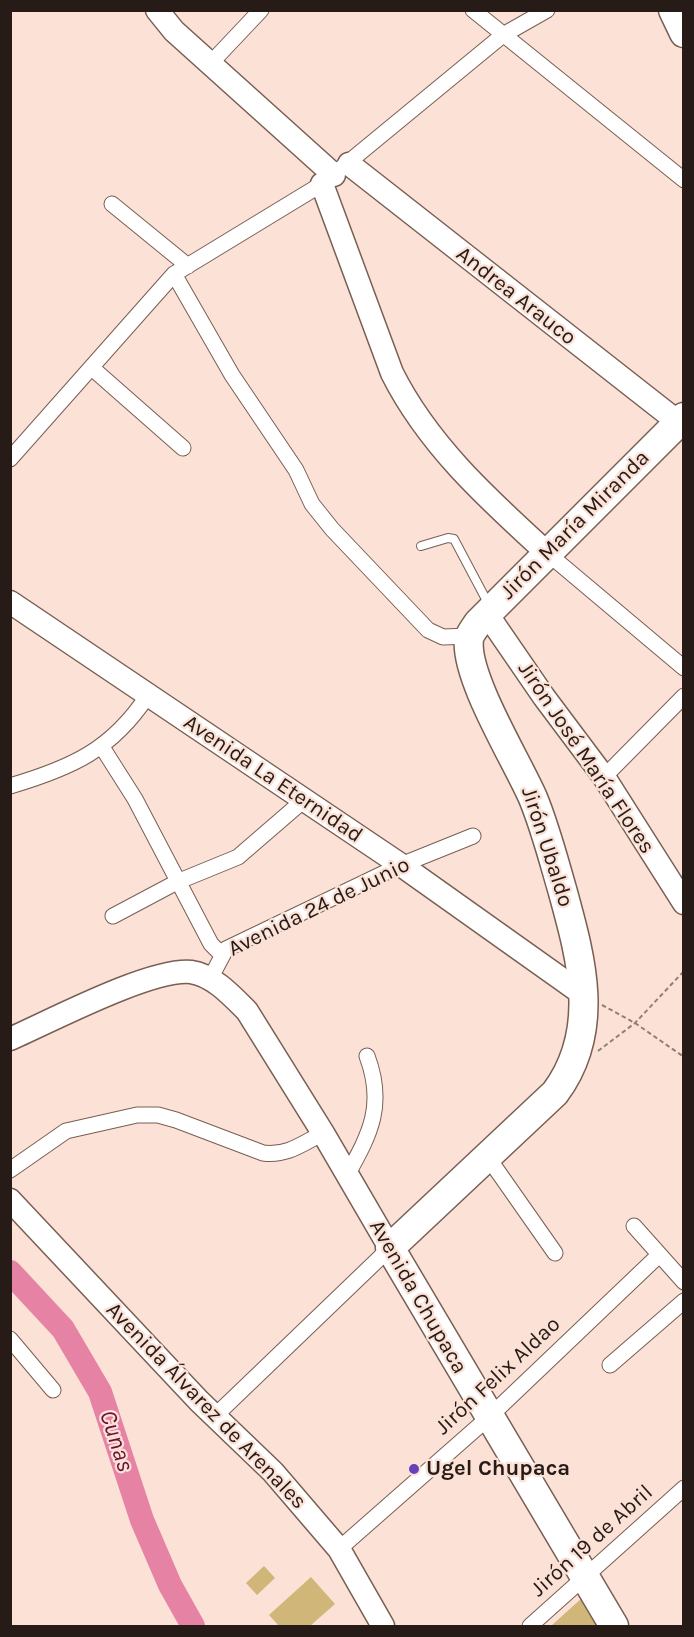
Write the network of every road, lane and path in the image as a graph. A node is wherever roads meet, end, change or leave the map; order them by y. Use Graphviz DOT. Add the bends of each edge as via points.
graph roads {
  1 [pos="157,10"];
  2 [pos="261,10"];
  3 [pos="473,10"];
  4 [pos="547,10"];
  5 [pos="673,10"];
  6 [pos="684,33"];
  7 [pos="503,35"];
  8 [pos="210,64"];
  9 [pos="335,174"];
  10 [pos="684,180"];
  11 [pos="112,204"];
  12 [pos="188,266"];
  13 [pos="174,274"];
  14 [pos="92,368"];
  15 [pos="682,422"];
  16 [pos="183,448"];
  17 [pos="10,459"];
  18 [pos="421,546"];
  19 [pos="546,552"];
  20 [pos="10,602"];
  21 [pos="489,611"];
  22 [pos="469,636"];
  23 [pos="684,668"];
  24 [pos="148,695"];
  25 [pos="684,696"];
  26 [pos="102,747"];
  27 [pos="604,777"];
  28 [pos="10,786"];
  29 [pos="304,800"];
  30 [pos="473,836"];
  31 [pos="401,865"];
  32 [pos="177,882"];
  33 [pos="684,903"];
  34 [pos="112,916"];
  35 [pos="222,955"];
  36 [pos="684,971"];
  37 [pos="210,979"];
  38 [pos="584,996"];
  39 [pos="635,1023"];
  40 [pos="10,1039"];
  41 [pos="597,1052"];
  42 [pos="367,1056"];
  43 [pos="684,1056"];
  44 [pos="323,1133"];
  45 [pos="487,1156"];
  46 [pos="10,1170"];
  47 [pos="347,1175"];
  48 [pos="10,1200"];
  49 [pos="634,1226"];
  50 [pos="390,1248"];
  51 [pos="555,1253"];
  52 [pos="658,1256"];
  53 [pos="684,1282"];
  54 [pos="684,1301"];
  55 [pos="10,1339"];
  56 [pos="610,1365"];
  57 [pos="53,1390"];
  58 [pos="215,1416"];
  59 [pos="488,1418"];
  60 [pos="684,1488"];
  61 [pos="339,1549"];
  62 [pos="585,1577"];
  63 [pos="383,1626"];
  64 [pos="530,1626"];
  65 [pos="614,1626"];
  1 -- 8 [label="street, Andrea Arauco"];
  2 -- 8 [label="street"];
  3 -- 7 [label="street"];
  4 -- 7 [label="street"];
  5 -- 6 [label="highway"];
  7 -- 9 [label="street"];
  7 -- 10 [label="street"];
  8 -- 9 [label="street, Andrea Arauco"];
  9 -- 12 [label="street"];
  9 -- 15 [label="street, Andrea Arauco"];
  9 -- 19 [label="street" via="392,373 405,398 438,444 482,493"];
  11 -- 12 [label="street"];
  12 -- 13 [label="street"];
  13 -- 14 [label="street"];
  13 -- 22 [label="street" via="232,375 285,453 312,504 332,529 428,630 443,637"];
  14 -- 16 [label="street"];
  14 -- 17 [label="street"];
  15 -- 19 [label="highway, Jirón María Miranda"];
  18 -- 21 [label="lane" via="454,539"];
  19 -- 21 [label="highway, Jirón María Miranda"];
  19 -- 23 [label="street"];
  20 -- 24 [label="street, Avenida La Eternidad"];
  21 -- 22 [label="highway, Jirón María Miranda"];
  21 -- 27 [label="street, Jirón José María Flores" via="544,697"];
  22 -- 38 [label="highway, Jirón Ubaldo" via="469,650 480,686 546,830 579,949"];
  24 -- 26 [label="street" via="129,722"];
  24 -- 29 [label="street, Avenida La Eternidad"];
  25 -- 27 [label="street"];
  26 -- 28 [label="street" via="74,764"];
  26 -- 32 [label="street" via="135,799"];
  27 -- 33 [label="street, Jirón José María Flores"];
  29 -- 31 [label="street, Avenida La Eternidad"];
  29 -- 32 [label="street" via="238,857"];
  30 -- 31 [label="street, Avenida 24 de Junio"];
  31 -- 35 [label="street, Avenida 24 de Junio" via="226,949"];
  31 -- 38 [label="street, Avenida La Eternidad"];
  32 -- 34 [label="street"];
  32 -- 35 [label="street" via="211,944"];
  35 -- 37 [label="street, Avenida 24 de Junio"];
  36 -- 39 [label="path"];
  37 -- 40 [label="street, Avenida 24 de Junio" via="192,972 155,975"];
  37 -- 44 [label="street, Avenida Chupaca" via="247,1011"];
  38 -- 39 [label="path"];
  38 -- 45 [label="highway, Jirón Ubaldo" via="579,1047 570,1073 555,1093"];
  39 -- 41 [label="path"];
  39 -- 43 [label="path"];
  42 -- 47 [label="street" via="376,1079 373,1125"];
  44 -- 46 [label="street" via="276,1155 176,1120 136,1115 66,1131"];
  44 -- 47 [label="street, Avenida Chupaca"];
  45 -- 50 [label="highway, Jirón Ubaldo"];
  45 -- 51 [label="street"];
  47 -- 50 [label="street, Avenida Chupaca"];
  48 -- 58 [label="street, Avenida Álvarez de Arenales"];
  49 -- 52 [label="street"];
  50 -- 58 [label="street"];
  50 -- 59 [label="highway, Avenida Chupaca"];
  52 -- 53 [label="street"];
  52 -- 59 [label="street, Jirón Felix Aldao"];
  54 -- 56 [label="street"];
  55 -- 57 [label="street"];
  58 -- 61 [label="street, Avenida Álvarez de Arenales" via="273,1472"];
  59 -- 61 [label="street, Jirón Felix Aldao"];
  59 -- 62 [label="highway, Avenida Chupaca"];
  60 -- 62 [label="street, Jirón 19 de Abril"];
  61 -- 63 [label="street, Avenida Álvarez de Arenales"];
  62 -- 64 [label="street, Jirón 19 de Abril"];
  62 -- 65 [label="highway, Avenida Chupaca"];
}
